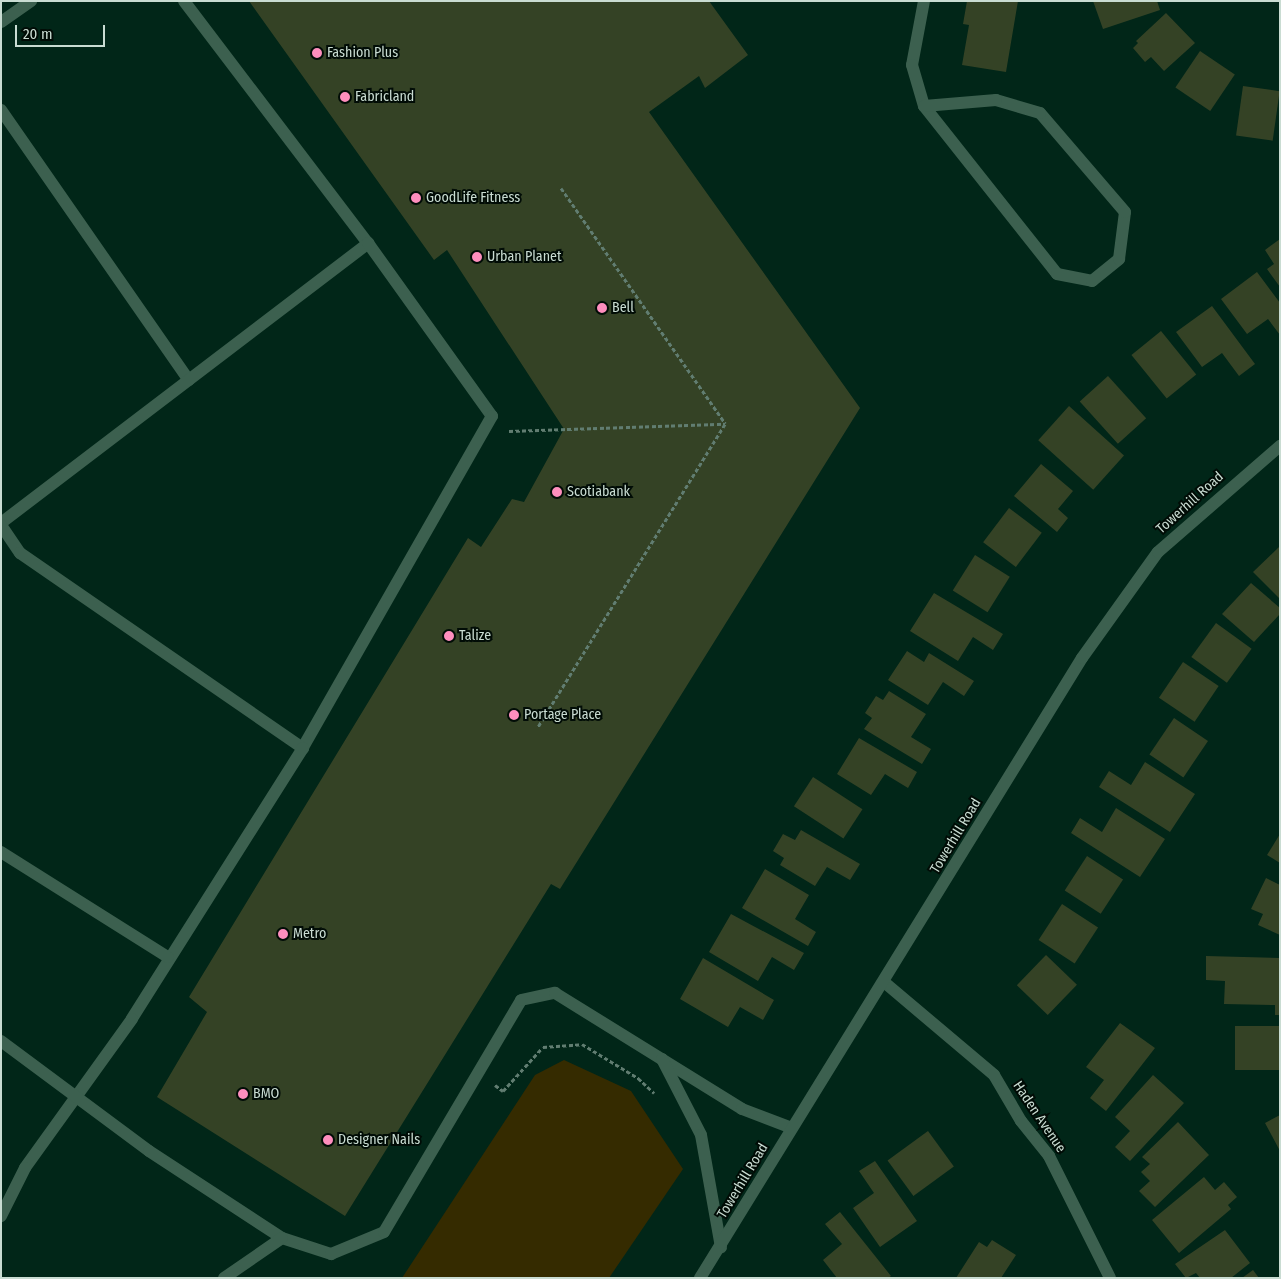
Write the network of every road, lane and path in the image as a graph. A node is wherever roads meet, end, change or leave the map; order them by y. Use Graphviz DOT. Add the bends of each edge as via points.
graph roads {
  1 [pos="31,1"];
  2 [pos="184,1"];
  3 [pos="924,1"];
  4 [pos="1,22"];
  5 [pos="924,106"];
  6 [pos="1,110"];
  7 [pos="561,188"];
  8 [pos="368,243"];
  9 [pos="189,380"];
  10 [pos="725,424"];
  11 [pos="483,431"];
  12 [pos="1280,446"];
  13 [pos="1,524"];
  14 [pos="537,728"];
  15 [pos="303,748"];
  16 [pos="1,852"];
  17 [pos="168,958"];
  18 [pos="884,982"];
  19 [pos="1,1041"];
  20 [pos="662,1060"];
  21 [pos="478,1073"];
  22 [pos="75,1095"];
  23 [pos="659,1098"];
  24 [pos="792,1128"];
  25 [pos="1,1216"];
  26 [pos="282,1238"];
  27 [pos="722,1247"];
  28 [pos="224,1278"];
  29 [pos="700,1278"];
  30 [pos="1110,1278"];
  1 -- 4 [label="street"];
  2 -- 8 [label="street"];
  3 -- 5 [label="street" via="912,65"];
  5 -- 5 [label="street" via="1057,274 1092,282 1119,259 1124,212 1040,113 996,100"];
  6 -- 9 [label="street"];
  7 -- 10 [label="path"];
  8 -- 9 [label="street"];
  8 -- 11 [label="street" via="492,416"];
  9 -- 13 [label="street"];
  10 -- 11 [label="path"];
  10 -- 14 [label="path"];
  11 -- 15 [label="street"];
  12 -- 18 [label="street, Towerhill Road" via="1158,552 1082,658"];
  13 -- 15 [label="street" via="20,553"];
  15 -- 17 [label="street"];
  16 -- 17 [label="street"];
  17 -- 22 [label="street" via="132,1019"];
  18 -- 24 [label="street, Towerhill Road"];
  18 -- 30 [label="street, Haden Avenue" via="994,1075 1020,1121 1050,1156"];
  19 -- 22 [label="street"];
  20 -- 21 [label="street" via="555,993 521,1000"];
  20 -- 24 [label="street" via="742,1109"];
  20 -- 27 [label="street" via="702,1135"];
  21 -- 23 [label="path" via="503,1091 543,1046 582,1044 638,1078"];
  21 -- 26 [label="street" via="384,1232 331,1254"];
  22 -- 25 [label="street" via="25,1168"];
  22 -- 26 [label="street" via="149,1151"];
  24 -- 27 [label="street, Towerhill Road"];
  26 -- 28 [label="street"];
  27 -- 29 [label="street, Towerhill Road"];
}
